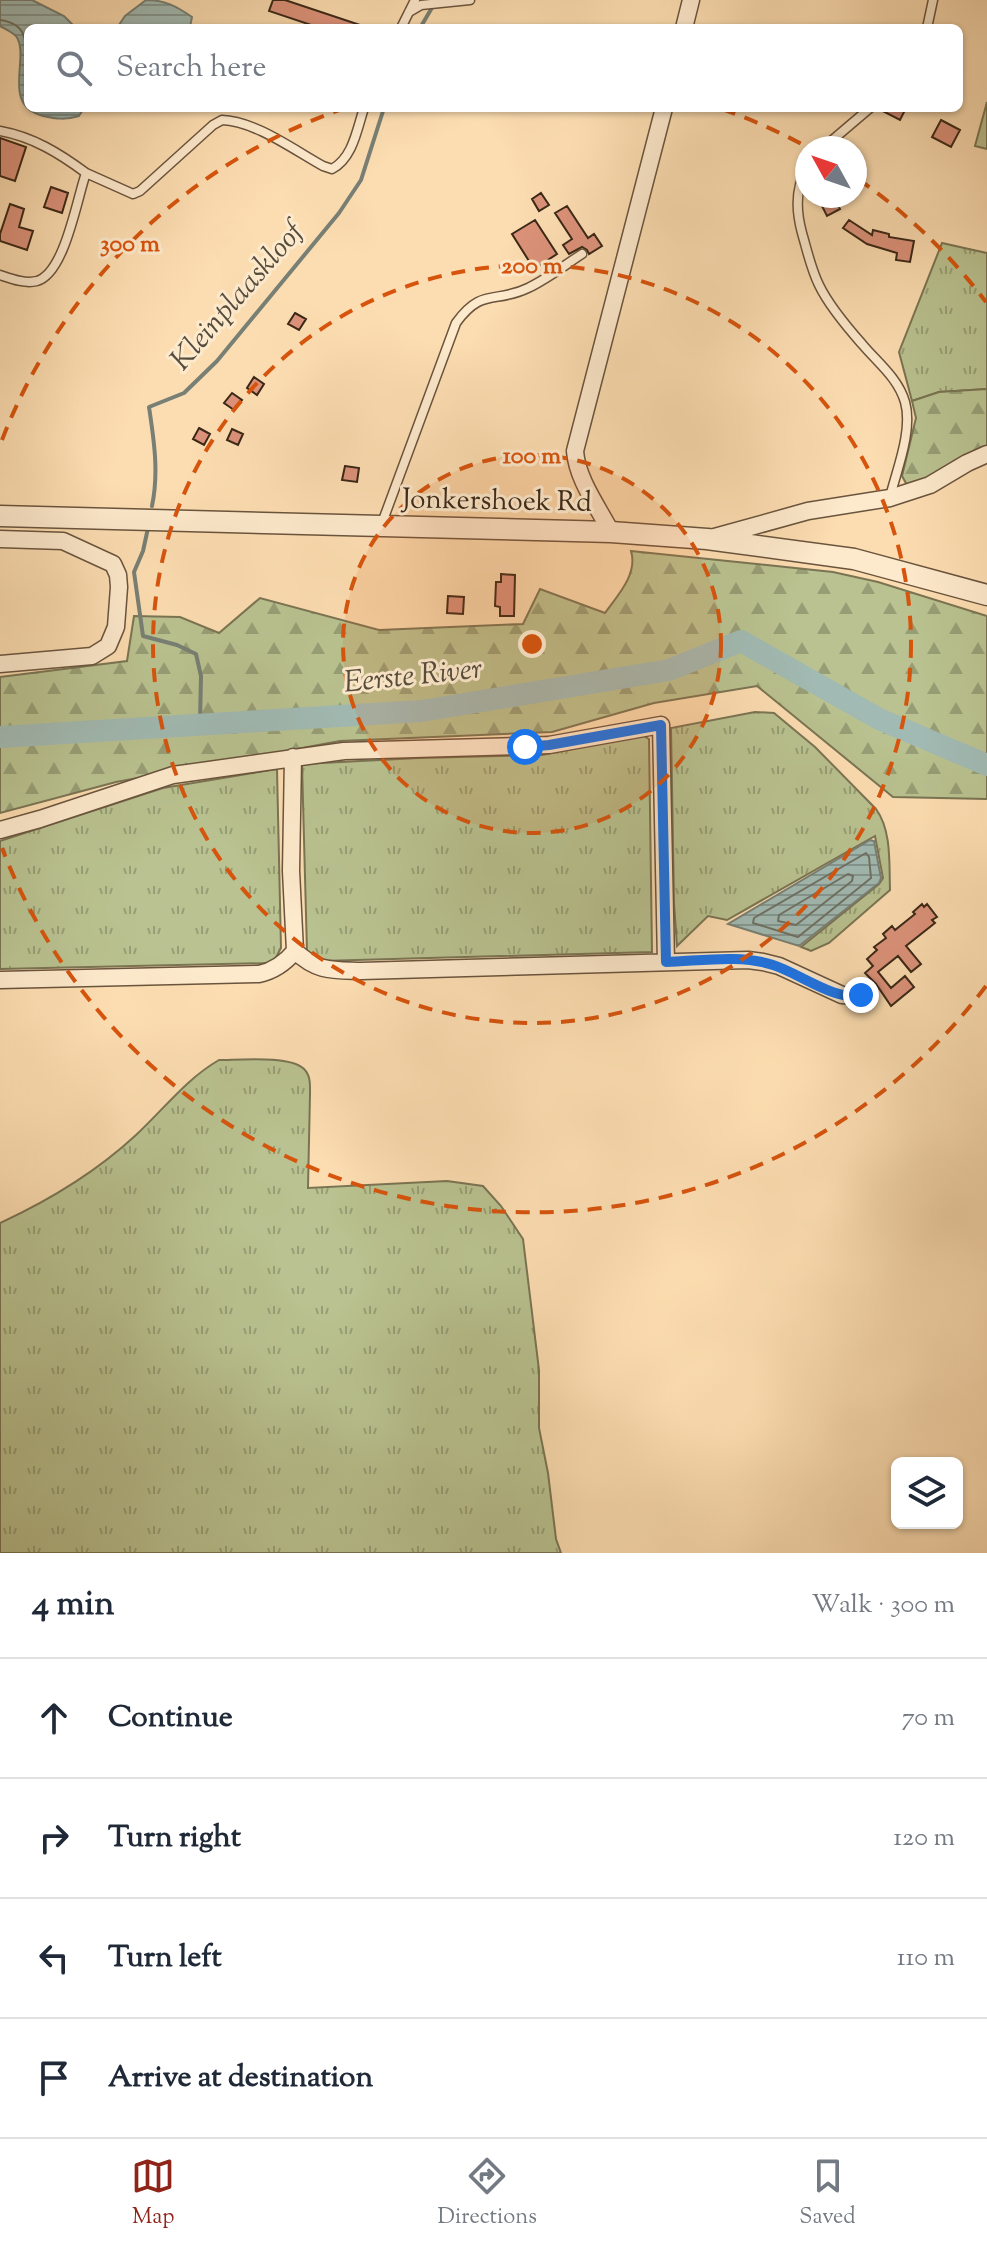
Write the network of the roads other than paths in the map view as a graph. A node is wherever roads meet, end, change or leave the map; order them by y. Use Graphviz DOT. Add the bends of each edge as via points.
graph roads {
  1 [pos="415,0"];
  2 [pos="470,0"];
  3 [pos="691,0"];
  4 [pos="933,0"];
  5 [pos="409,12"];
  6 [pos="403,24"];
  7 [pos="685,24"];
  8 [pos="928,24"];
  9 [pos="363,112"];
  10 [pos="663,112"];
  11 [pos="865,112"];
  12 [pos="0,131"];
  13 [pos="837,136"];
  14 [pos="86,173"];
  15 [pos="798,208"];
  16 [pos="582,254"];
  17 [pos="0,275"];
  18 [pos="987,454"];
  19 [pos="890,498"];
  20 [pos="0,516"];
  21 [pos="380,527"];
  22 [pos="611,532"];
  23 [pos="0,539"];
  24 [pos="707,539"];
  25 [pos="987,595"];
  26 [pos="0,664"];
  27 [pos="293,757"];
  28 [pos="0,830"];
  29 [pos="295,951"];
  30 [pos="666,962"];
  31 [pos="0,980"];
  32 [pos="868,992"];
  1 -- 5 [label="lane"];
  2 -- 5 [label="lane" via="421,5"];
  3 -- 7 [label="street"];
  4 -- 8 [label="lane"];
  5 -- 6 [label="lane"];
  9 -- 14 [label="lane" via="348,154 332,169 267,134 222,120 133,194"];
  10 -- 22 [label="street" via="575,451 581,475"];
  11 -- 13 [label="lane"];
  12 -- 14 [label="lane" via="31,139"];
  14 -- 17 [label="lane" via="56,266 33,282"];
  15 -- 19 [label="lane" via="819,285 885,368 905,402 909,422"];
  16 -- 21 [label="lane" via="529,288 479,299 465,310"];
  18 -- 19 [label="street" via="930,485"];
  19 -- 24 [label="street" via="808,511"];
  20 -- 21 [label="street, Jonkershoek Rd"];
  21 -- 22 [label="street, Jonkershoek Rd"];
  22 -- 24 [label="street, Jonkershoek Rd"];
  23 -- 26 [label="street" via="66,542 113,564 119,587 116,627 102,651"];
  24 -- 25 [label="street, Jonkershoek Rd" via="854,559"];
  27 -- 28 [label="street" via="173,775"];
  27 -- 29 [label="street"];
  27 -- 30 [label="street" via="549,745 661,725"];
  29 -- 30 [label="street" via="314,966 332,970"];
  29 -- 31 [label="street" via="270,972 259,974"];
  30 -- 32 [label="street" via="763,962 842,995"];
}
